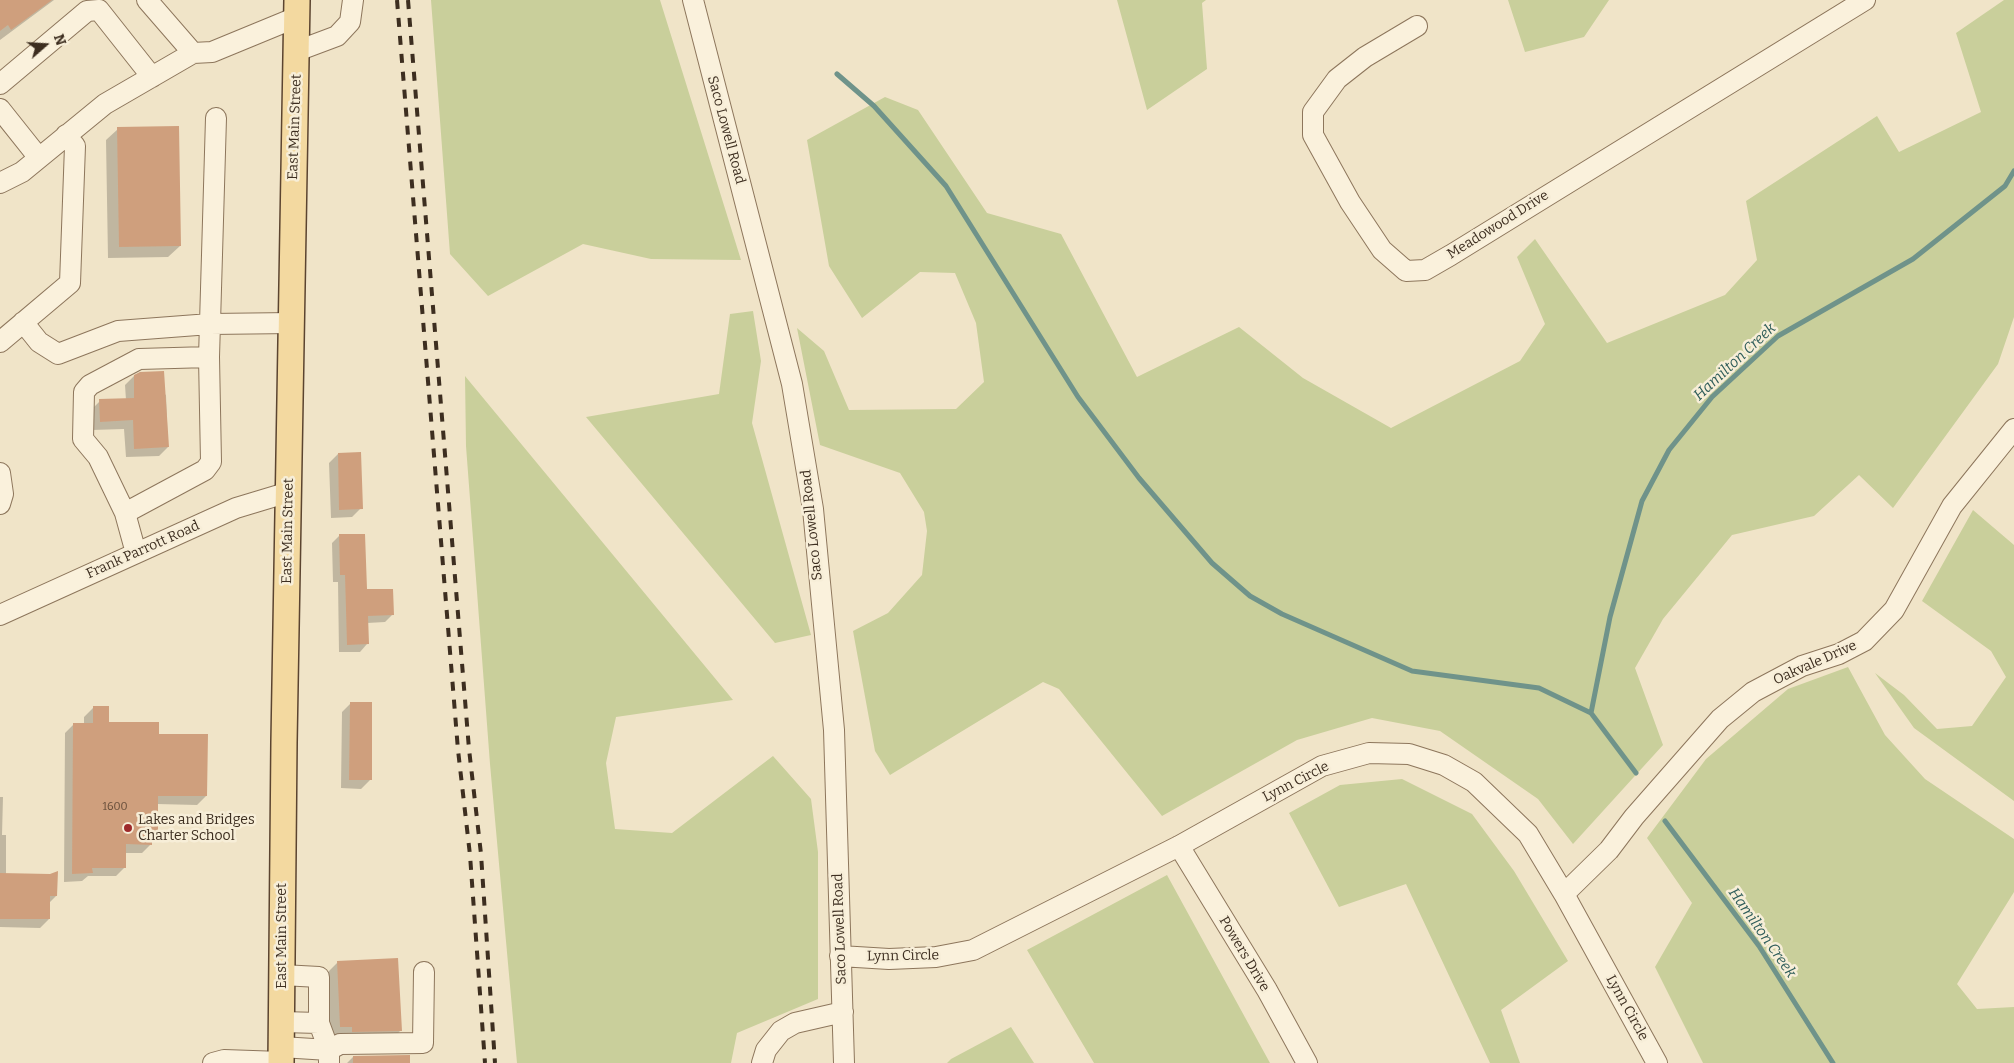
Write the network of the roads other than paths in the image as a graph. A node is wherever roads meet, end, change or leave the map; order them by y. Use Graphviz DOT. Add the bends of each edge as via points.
graph roads {
  1 [pos="147,0"];
  2 [pos="353,0"];
  3 [pos="693,0"];
  4 [pos="1865,0"];
  5 [pos="297,8"];
  6 [pos="1417,26"];
  7 [pos="297,50"];
  8 [pos="193,53"];
  9 [pos="152,77"];
  10 [pos="0,84"];
  11 [pos="0,109"];
  12 [pos="216,118"];
  13 [pos="66,136"];
  14 [pos="39,158"];
  15 [pos="0,183"];
  16 [pos="23,322"];
  17 [pos="292,323"];
  18 [pos="210,324"];
  19 [pos="0,342"];
  20 [pos="209,357"];
  21 [pos="2014,429"];
  22 [pos="0,472"];
  23 [pos="289,492"];
  24 [pos="0,504"];
  25 [pos="125,513"];
  26 [pos="136,553"];
  27 [pos="0,615"];
  28 [pos="1179,846"];
  29 [pos="1564,894"];
  30 [pos="840,956"];
  31 [pos="424,972"];
  32 [pos="282,975"];
  33 [pos="843,1012"];
  34 [pos="282,1022"];
  35 [pos="318,1023"];
  36 [pos="329,1056"];
  37 [pos="281,1057"];
  38 [pos="215,1062"];
  39 [pos="762,1063"];
  40 [pos="844,1063"];
  41 [pos="1307,1063"];
  42 [pos="1658,1063"];
  1 -- 8 [label="street"];
  2 -- 7 [label="street" via="350,22 337,36"];
  3 -- 30 [label="street, Saco Lowell Road" via="792,384 813,509 834,730"];
  4 -- 6 [label="street, Meadowood Drive" via="1451,255 1425,270 1406,271 1382,250 1350,202 1314,135 1313,112 1337,79 1365,57"];
  5 -- 7 [label="main road, East Main Street"];
  5 -- 8 [label="street" via="212,52"];
  7 -- 17 [label="main road, East Main Street"];
  8 -- 9 [label="street"];
  9 -- 10 [label="street" via="99,10 87,12"];
  9 -- 13 [label="street" via="105,104"];
  11 -- 14 [label="street"];
  12 -- 18 [label="street"];
  13 -- 14 [label="street"];
  13 -- 16 [label="street" via="75,146 70,283"];
  14 -- 15 [label="street" via="22,172"];
  16 -- 18 [label="street" via="39,342 58,354 118,331"];
  16 -- 19 [label="street"];
  17 -- 18 [label="street"];
  17 -- 23 [label="main road, East Main Street"];
  18 -- 20 [label="street"];
  20 -- 25 [label="street" via="211,462 205,470"];
  20 -- 25 [label="street" via="139,359 90,385 84,392 83,439 98,457"];
  21 -- 29 [label="street, Oakvale Drive" via="1952,506 1894,610 1864,641 1839,654 1796,669 1753,692 1720,720 1609,850"];
  22 -- 24 [label="street" via="3,494"];
  23 -- 26 [label="street, Frank Parrott Road" via="236,508"];
  23 -- 32 [label="main road, East Main Street"];
  25 -- 26 [label="street"];
  26 -- 27 [label="street, Frank Parrott Road"];
  28 -- 29 [label="street, Lynn Circle" via="1322,766 1369,753 1409,754 1444,765 1474,782 1528,834"];
  28 -- 30 [label="street, Lynn Circle" via="973,950 936,957"];
  28 -- 41 [label="street, Powers Drive" via="1267,990"];
  29 -- 42 [label="street, Lynn Circle"];
  30 -- 33 [label="street, Saco Lowell Road"];
  31 -- 36 [label="street" via="423,1042 340,1044"];
  32 -- 34 [label="main road, East Main Street"];
  32 -- 35 [label="street" via="319,978"];
  33 -- 39 [label="street" via="795,1023 781,1031 766,1050"];
  33 -- 40 [label="street, Saco Lowell Road"];
  34 -- 35 [label="street"];
  34 -- 37 [label="main road, East Main Street"];
  35 -- 36 [label="street"];
  36 -- 37 [label="street"];
  37 -- 38 [label="street"];
}
